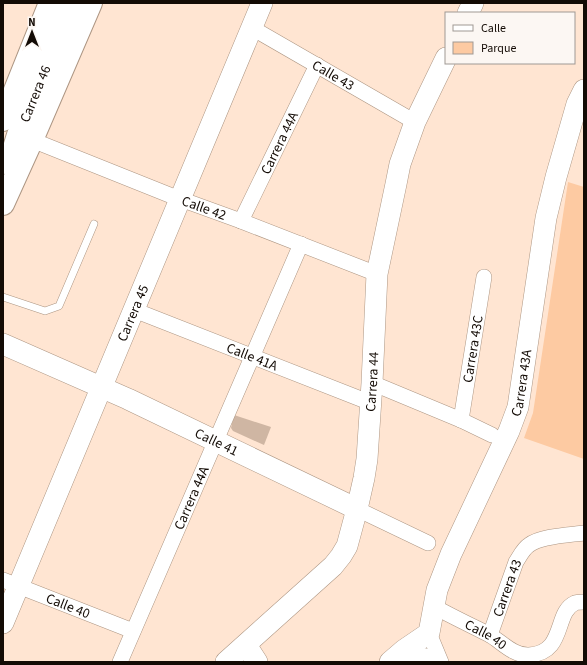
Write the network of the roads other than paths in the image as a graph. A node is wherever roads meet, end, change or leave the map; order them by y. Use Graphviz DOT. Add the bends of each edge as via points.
graph roads {
  1 [pos="38,3"];
  2 [pos="50,3"];
  3 [pos="72,3"];
  4 [pos="91,3"];
  5 [pos="262,3"];
  6 [pos="473,3"];
  7 [pos="468,12"];
  8 [pos="252,28"];
  9 [pos="445,60"];
  10 [pos="317,65"];
  11 [pos="3,87"];
  12 [pos="584,90"];
  13 [pos="415,122"];
  14 [pos="16,127"];
  15 [pos="3,171"];
  16 [pos="3,186"];
  17 [pos="181,199"];
  18 [pos="3,204"];
  19 [pos="241,221"];
  20 [pos="94,224"];
  21 [pos="301,244"];
  22 [pos="377,274"];
  23 [pos="484,277"];
  24 [pos="3,297"];
  25 [pos="134,310"];
  26 [pos="3,344"];
  27 [pos="252,356"];
  28 [pos="102,388"];
  29 [pos="371,393"];
  30 [pos="461,420"];
  31 [pos="492,435"];
  32 [pos="216,441"];
  33 [pos="357,509"];
  34 [pos="584,533"];
  35 [pos="428,543"];
  36 [pos="11,584"];
  37 [pos="584,602"];
  38 [pos="433,606"];
  39 [pos="3,623"];
  40 [pos="133,631"];
  41 [pos="429,633"];
  42 [pos="490,635"];
  43 [pos="251,654"];
  44 [pos="394,658"];
  45 [pos="120,662"];
  46 [pos="226,662"];
  47 [pos="441,662"];
  1 -- 11 [label="main road"];
  2 -- 14 [label="main road, Carrera 46"];
  3 -- 14 [label="main road, Carrera 46"];
  4 -- 14 [label="main road"];
  5 -- 8 [label="street, Carrera 45"];
  6 -- 7 [label="street"];
  8 -- 10 [label="street, Calle 43"];
  8 -- 17 [label="street, Carrera 45"];
  9 -- 13 [label="street, Carrera 44"];
  10 -- 13 [label="street, Calle 43"];
  10 -- 19 [label="street, Carrera 44A"];
  12 -- 38 [label="street, Carrera 43A" via="556,176 546,218 518,406 509,431 451,554"];
  13 -- 22 [label="street, Carrera 44" via="400,164"];
  14 -- 15 [label="lane"];
  14 -- 16 [label="main road, Carrera 46"];
  14 -- 17 [label="street, Calle 42"];
  14 -- 18 [label="main road"];
  17 -- 19 [label="street, Calle 42"];
  17 -- 25 [label="street, Carrera 45"];
  19 -- 21 [label="street, Calle 42"];
  20 -- 24 [label="lane" via="59,306 45,312"];
  21 -- 22 [label="street, Calle 42"];
  21 -- 27 [label="street, Carrera 44A"];
  22 -- 29 [label="street, Carrera 44"];
  23 -- 30 [label="street, Carrera 43C"];
  25 -- 27 [label="street, Calle 41A"];
  25 -- 28 [label="street, Carrera 45"];
  26 -- 28 [label="street, Calle 41"];
  27 -- 29 [label="street, Calle 41A"];
  27 -- 32 [label="street, Carrera 44A"];
  28 -- 32 [label="street, Calle 41"];
  28 -- 36 [label="street, Carrera 45"];
  29 -- 30 [label="street, Calle 41A"];
  29 -- 33 [label="street, Carrera 44" via="367,459"];
  30 -- 31 [label="street, Calle 41A"];
  32 -- 33 [label="street, Calle 41"];
  32 -- 40 [label="street, Carrera 44A"];
  33 -- 35 [label="street, Calle 41"];
  33 -- 43 [label="street, Carrera 44" via="347,546 341,556"];
  34 -- 42 [label="street, Carrera 43" via="543,539 530,544 522,552 516,562"];
  36 -- 39 [label="street, Carrera 45"];
  36 -- 40 [label="street, Calle 40"];
  37 -- 42 [label="street, Calle 40" via="575,603 568,608 558,634 549,647 539,653 516,653"];
  38 -- 41 [label="street, Carrera 43A"];
  38 -- 42 [label="street, Calle 40"];
  40 -- 45 [label="street, Carrera 44A"];
  41 -- 44 [label="street"];
  41 -- 47 [label="street"];
  43 -- 46 [label="street, Carrera 44"];
  44 -- 47 [label="street" via="417,654"];
}
